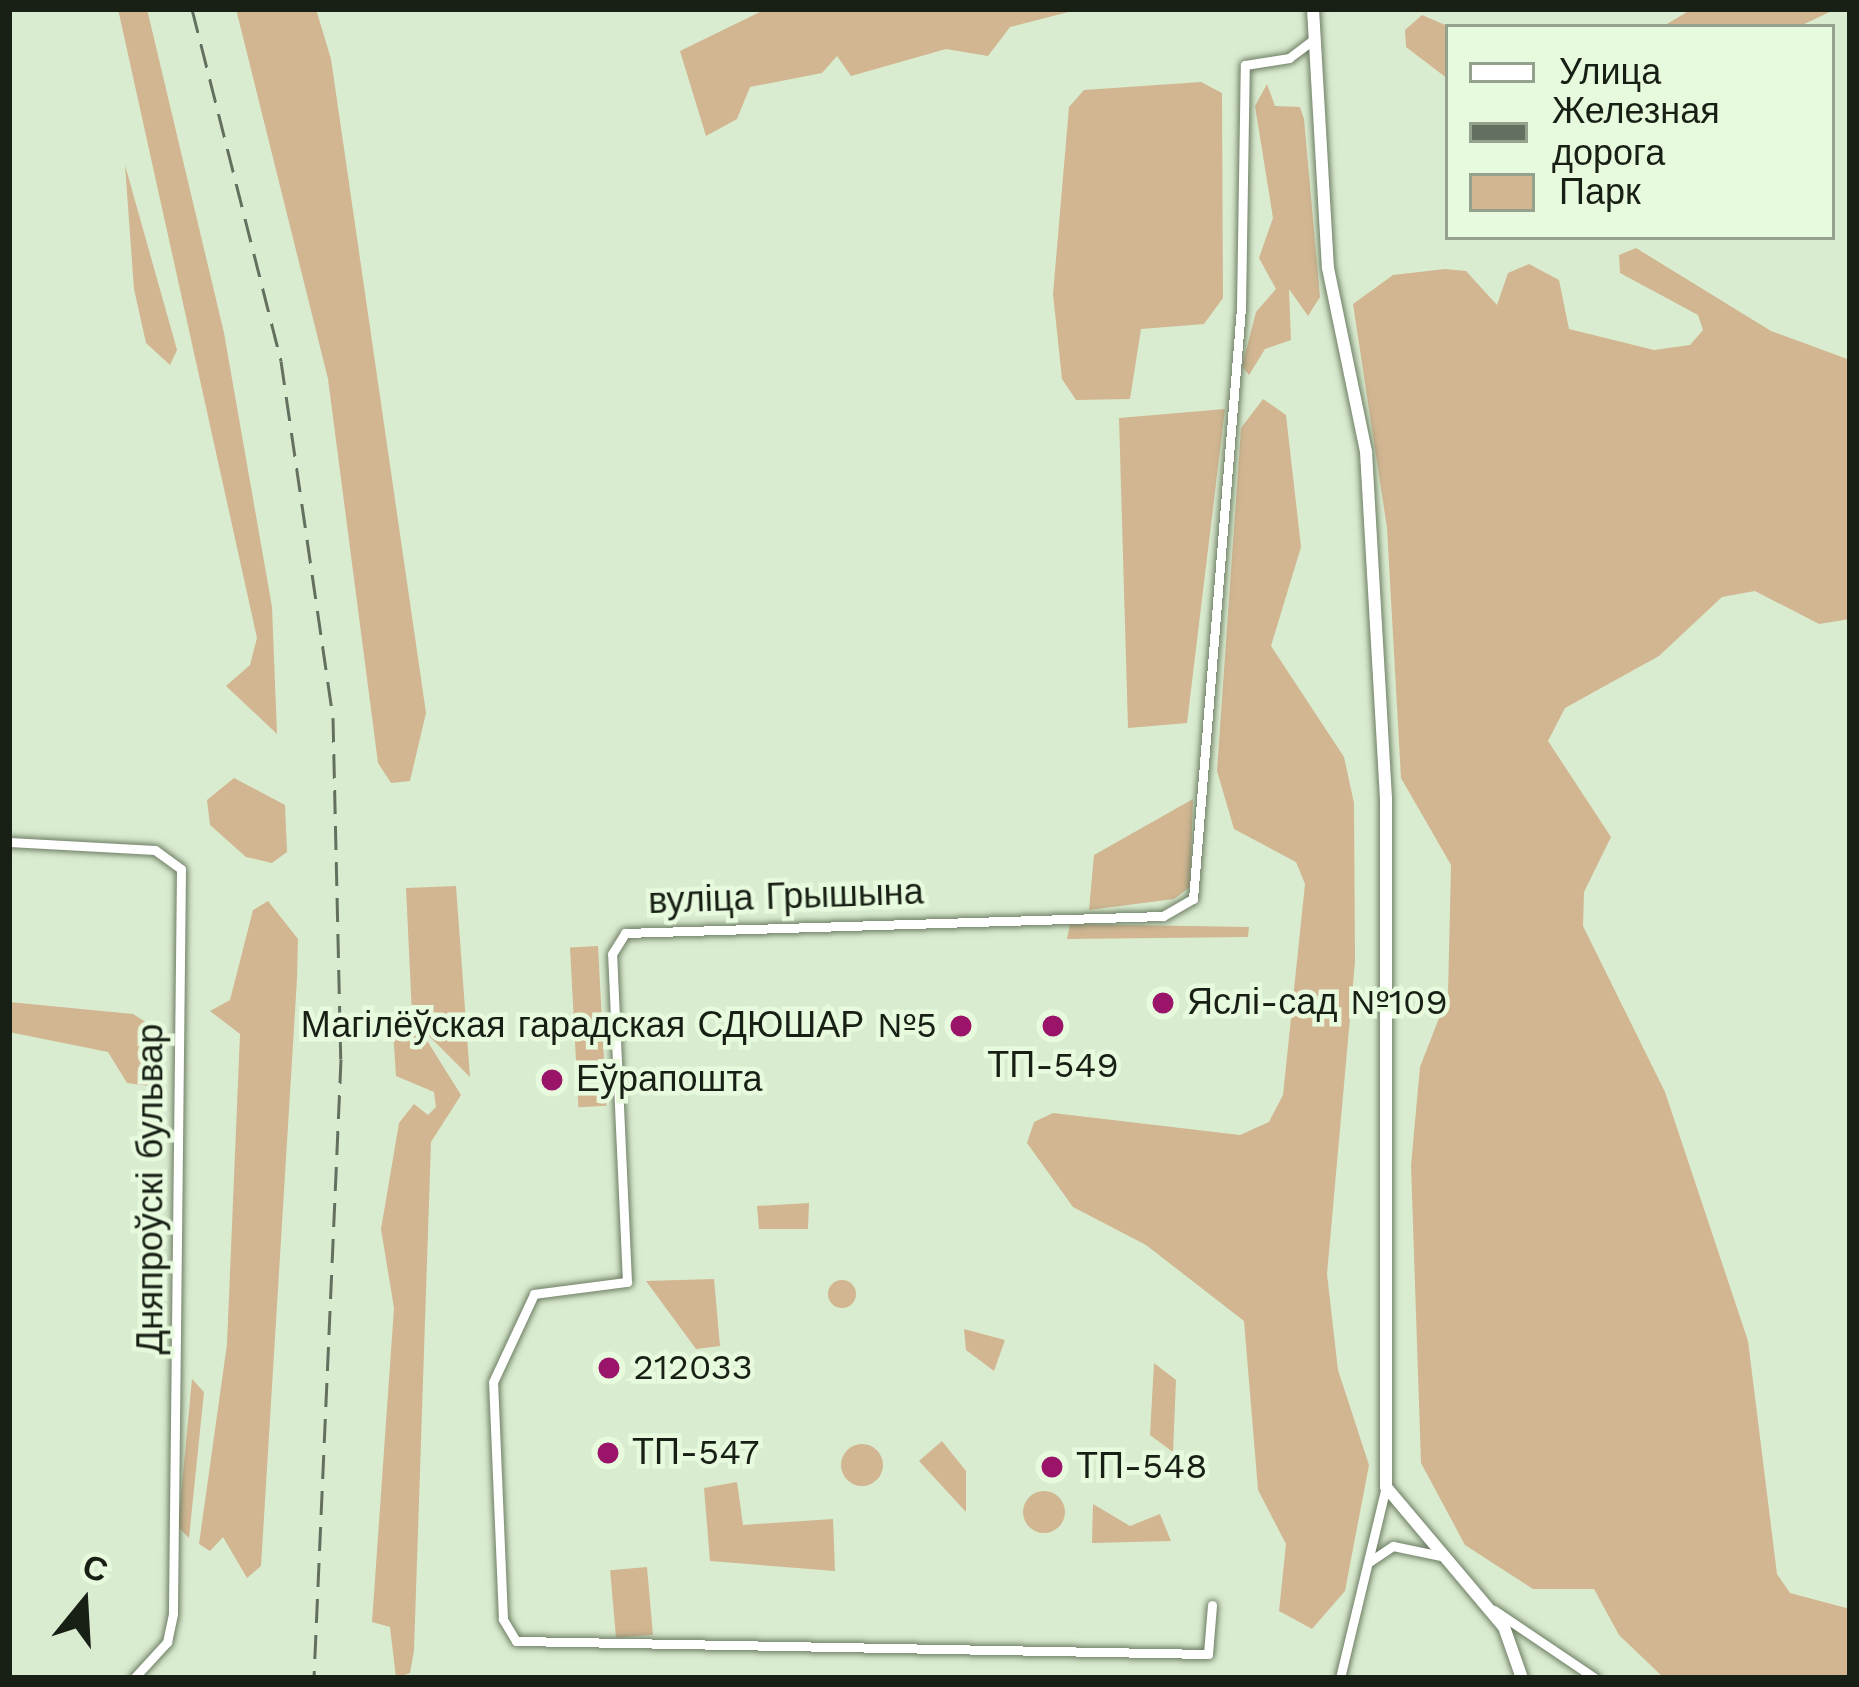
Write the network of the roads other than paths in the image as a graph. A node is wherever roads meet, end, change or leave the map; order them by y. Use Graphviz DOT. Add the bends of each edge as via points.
graph roads {
  1 [pos="1313,9"];
  2 [pos="1314,39"];
  3 [pos="9,842"];
  4 [pos="1386,1486"];
  5 [pos="1441,1556"];
  6 [pos="1369,1562"];
  7 [pos="1211,1605"];
  8 [pos="1490,1607"];
  9 [pos="134,1678"];
  10 [pos="1340,1678"];
  11 [pos="1522,1678"];
  12 [pos="1594,1678"];
  1 -- 2 [label="street"];
  2 -- 4 [label="street" via="1328,268 1366,452 1386,797"];
  2 -- 7 [label="street, вуліца Грышына" via="1289,58 1245,65 1241,308 1193,899 1163,916 625,932 612,954 627,1282 534,1294 493,1382 502,1619 516,1641 1208,1654"];
  3 -- 9 [label="street, Дняпроўскі бульвар" via="155,850 181,869 173,1614 166,1642"];
  4 -- 5 [label="street"];
  4 -- 6 [label="street"];
  5 -- 6 [label="street" via="1393,1546"];
  5 -- 8 [label="street"];
  6 -- 10 [label="street"];
  8 -- 11 [label="street"];
  8 -- 12 [label="street"];
}
